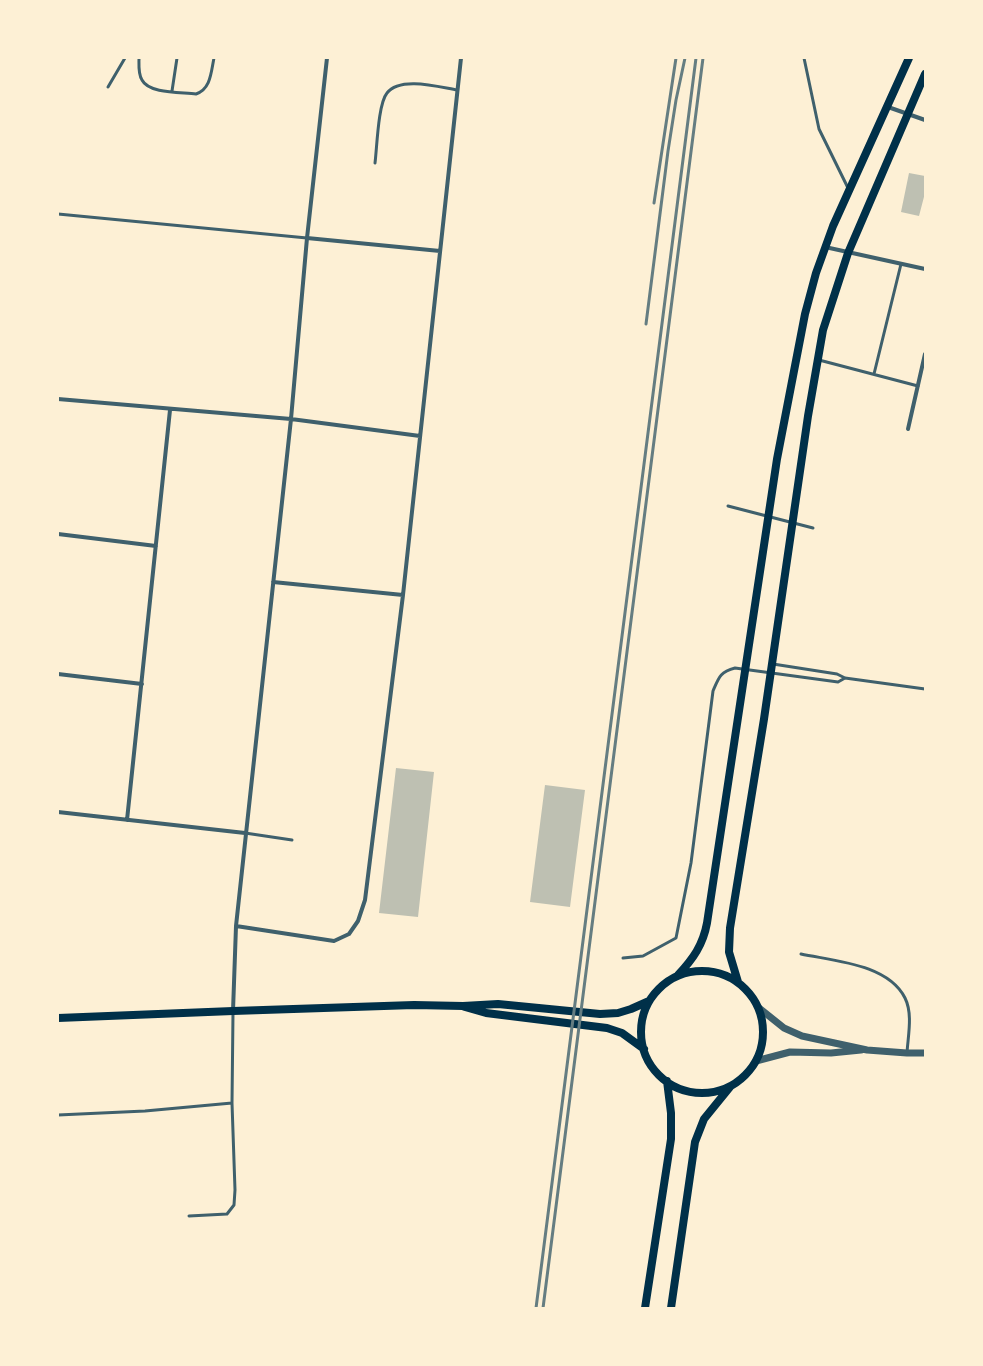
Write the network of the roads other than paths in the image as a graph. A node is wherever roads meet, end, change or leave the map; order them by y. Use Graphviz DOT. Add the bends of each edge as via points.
graph roads {
  1 [pos="125,58"];
  2 [pos="139,58"];
  3 [pos="176,58"];
  4 [pos="214,58"];
  5 [pos="327,58"];
  6 [pos="461,58"];
  7 [pos="804,58"];
  8 [pos="910,58"];
  9 [pos="925,74"];
  10 [pos="108,87"];
  11 [pos="457,90"];
  12 [pos="172,91"];
  13 [pos="888,107"];
  14 [pos="908,113"];
  15 [pos="925,120"];
  16 [pos="375,163"];
  17 [pos="850,191"];
  18 [pos="58,214"];
  19 [pos="307,238"];
  20 [pos="825,247"];
  21 [pos="440,251"];
  22 [pos="848,252"];
  23 [pos="901,264"];
  24 [pos="925,269"];
  25 [pos="925,354"];
  26 [pos="817,359"];
  27 [pos="874,374"];
  28 [pos="918,386"];
  29 [pos="58,399"];
  30 [pos="170,410"];
  31 [pos="291,419"];
  32 [pos="908,429"];
  33 [pos="420,436"];
  34 [pos="728,506"];
  35 [pos="769,516"];
  36 [pos="792,522"];
  37 [pos="813,528"];
  38 [pos="58,534"];
  39 [pos="156,546"];
  40 [pos="273,582"];
  41 [pos="403,595"];
  42 [pos="770,668"];
  43 [pos="746,670"];
  44 [pos="58,674"];
  45 [pos="845,678"];
  46 [pos="142,684"];
  47 [pos="925,689"];
  48 [pos="58,812"];
  49 [pos="127,820"];
  50 [pos="245,833"];
  51 [pos="292,840"];
  52 [pos="236,926"];
  53 [pos="801,954"];
  54 [pos="623,958"];
  55 [pos="678,975"];
  56 [pos="738,982"];
  57 [pos="649,1001"];
  58 [pos="463,1006"];
  59 [pos="759,1008"];
  60 [pos="233,1011"];
  61 [pos="58,1018"];
  62 [pos="644,1049"];
  63 [pos="867,1050"];
  64 [pos="907,1053"];
  65 [pos="925,1053"];
  66 [pos="756,1061"];
  67 [pos="667,1081"];
  68 [pos="730,1086"];
  69 [pos="232,1103"];
  70 [pos="58,1116"];
  71 [pos="189,1216"];
  72 [pos="645,1308"];
  73 [pos="671,1308"];
  1 -- 10 [label="lane"];
  2 -- 12 [label="lane" via="139,71 145,84 152,89"];
  3 -- 12 [label="lane"];
  4 -- 12 [label="lane" via="207,88 203,92 196,94"];
  5 -- 19 [label="street"];
  6 -- 11 [label="street"];
  7 -- 17 [label="lane" via="819,129"];
  8 -- 13 [label="main road"];
  9 -- 14 [label="main road"];
  11 -- 16 [label="lane" via="424,84 405,85 387,93 382,104"];
  11 -- 21 [label="street"];
  13 -- 14 [label="street"];
  13 -- 17 [label="main road"];
  14 -- 15 [label="street"];
  14 -- 22 [label="main road"];
  17 -- 20 [label="main road"];
  18 -- 19 [label="lane"];
  19 -- 21 [label="street"];
  19 -- 31 [label="street"];
  20 -- 22 [label="street"];
  20 -- 35 [label="main road" via="798,346"];
  21 -- 33 [label="street"];
  22 -- 23 [label="street"];
  22 -- 26 [label="main road" via="823,330"];
  23 -- 24 [label="street"];
  23 -- 27 [label="lane"];
  25 -- 28 [label="street"];
  26 -- 27 [label="lane"];
  26 -- 36 [label="main road"];
  27 -- 28 [label="lane"];
  28 -- 32 [label="street"];
  29 -- 30 [label="street"];
  30 -- 31 [label="street"];
  30 -- 39 [label="street"];
  31 -- 33 [label="street"];
  31 -- 40 [label="street"];
  33 -- 41 [label="street"];
  34 -- 35 [label="lane"];
  35 -- 36 [label="lane"];
  35 -- 43 [label="main road"];
  36 -- 37 [label="lane"];
  36 -- 42 [label="main road"];
  38 -- 39 [label="street"];
  39 -- 46 [label="street"];
  40 -- 41 [label="street"];
  40 -- 50 [label="street"];
  41 -- 52 [label="street" via="365,900 358,921 349,934 334,941"];
  42 -- 43 [label="lane"];
  42 -- 45 [label="lane" via="837,674"];
  42 -- 45 [label="lane" via="828,681 838,682"];
  42 -- 56 [label="main road" via="730,928 729,952"];
  43 -- 54 [label="lane" via="735,668 724,671 714,691 692,863 676,938 643,956"];
  43 -- 55 [label="main road" via="706,929 700,948 692,961"];
  44 -- 46 [label="street"];
  45 -- 47 [label="lane"];
  46 -- 49 [label="street"];
  48 -- 49 [label="street"];
  49 -- 50 [label="street"];
  50 -- 51 [label="lane"];
  50 -- 52 [label="street"];
  52 -- 60 [label="street"];
  53 -- 64 [label="lane" via="874,970 894,983 906,999 909,1019"];
  55 -- 56 [label="main road" via="693,971 709,971 724,974"];
  55 -- 57 [label="main road" via="662,986"];
  56 -- 59 [label="main road" via="751,993"];
  57 -- 58 [label="main road" via="618,1013 588,1014 498,1004"];
  57 -- 62 [label="main road" via="643,1016 641,1033"];
  58 -- 60 [label="main road" via="414,1005"];
  58 -- 62 [label="main road" via="486,1013 607,1028 622,1033"];
  59 -- 63 [label="street" via="793,1033"];
  59 -- 66 [label="main road" via="763,1044"];
  60 -- 61 [label="main road"];
  60 -- 69 [label="lane"];
  62 -- 67 [label="main road" via="649,1062"];
  63 -- 64 [label="street"];
  63 -- 66 [label="street" via="843,1053 790,1052"];
  64 -- 65 [label="street"];
  66 -- 68 [label="main road" via="749,1071"];
  67 -- 68 [label="main road" via="681,1089 698,1092 715,1092"];
  67 -- 72 [label="main road" via="671,1139"];
  68 -- 73 [label="main road" via="704,1119 695,1142"];
  69 -- 70 [label="lane"];
  69 -- 71 [label="lane" via="234,1205 228,1214"];
}
